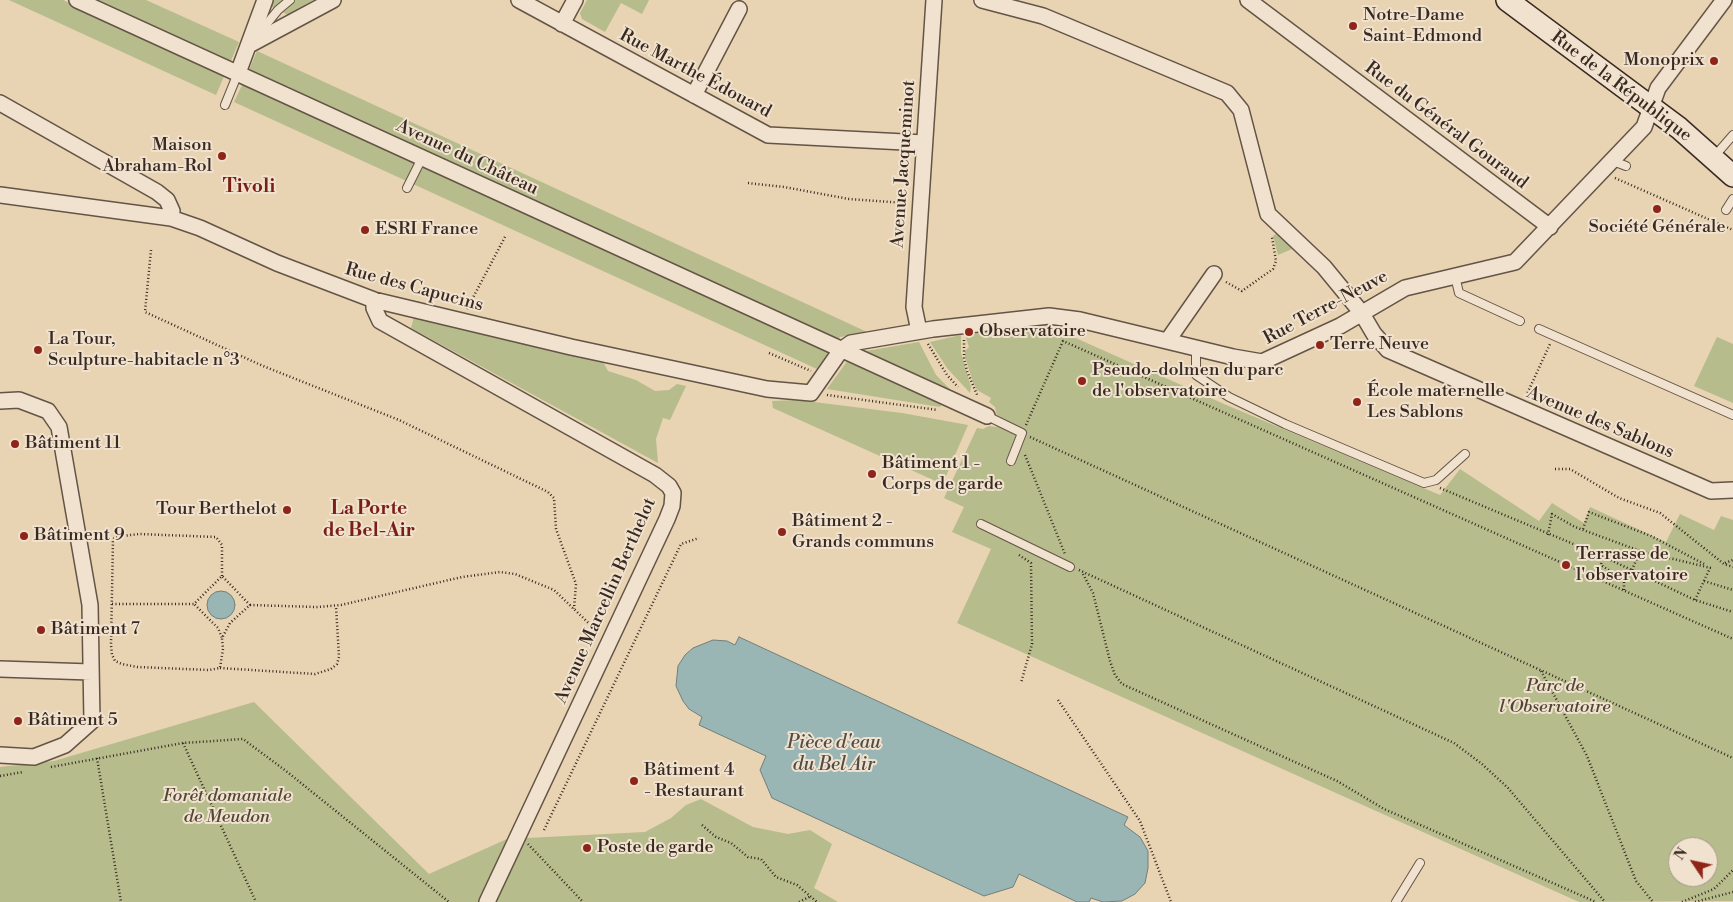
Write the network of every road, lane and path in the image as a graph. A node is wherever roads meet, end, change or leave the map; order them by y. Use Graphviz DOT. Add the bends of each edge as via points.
graph roads {
  1 [pos="77,0"];
  2 [pos="266,0"];
  3 [pos="290,0"];
  4 [pos="333,0"];
  5 [pos="519,0"];
  6 [pos="575,0"];
  7 [pos="934,0"];
  8 [pos="982,0"];
  9 [pos="1248,0"];
  10 [pos="1507,0"];
  11 [pos="1715,4"];
  12 [pos="739,9"];
  13 [pos="562,24"];
  14 [pos="251,44"];
  15 [pos="238,73"];
  16 [pos="694,95"];
  17 [pos="0,103"];
  18 [pos="225,105"];
  19 [pos="1652,107"];
  20 [pos="1733,135"];
  21 [pos="924,143"];
  22 [pos="422,158"];
  23 [pos="1712,158"];
  24 [pos="1614,166"];
  25 [pos="1733,176"];
  26 [pos="748,183"];
  27 [pos="407,188"];
  28 [pos="0,195"];
  29 [pos="1733,199"];
  30 [pos="920,204"];
  31 [pos="1726,210"];
  32 [pos="171,218"];
  33 [pos="1550,227"];
  34 [pos="1733,230"];
  35 [pos="506,235"];
  36 [pos="151,250"];
  37 [pos="1276,261"];
  38 [pos="1214,274"];
  39 [pos="1455,276"];
  40 [pos="374,300"];
  41 [pos="1361,312"];
  42 [pos="461,321"];
  43 [pos="1520,321"];
  44 [pos="967,325"];
  45 [pos="1539,329"];
  46 [pos="919,331"];
  47 [pos="1168,340"];
  48 [pos="1196,347"];
  49 [pos="1548,349"];
  50 [pos="841,350"];
  51 [pos="769,353"];
  52 [pos="823,376"];
  53 [pos="1534,379"];
  54 [pos="960,389"];
  55 [pos="811,393"];
  56 [pos="0,401"];
  57 [pos="939,410"];
  58 [pos="1733,415"];
  59 [pos="987,416"];
  60 [pos="1022,434"];
  61 [pos="1465,454"];
  62 [pos="1011,461"];
  63 [pos="1555,469"];
  64 [pos="1733,490"];
  65 [pos="982,524"];
  66 [pos="1583,529"];
  67 [pos="699,538"];
  68 [pos="1640,551"];
  69 [pos="1016,554"];
  70 [pos="1602,556"];
  71 [pos="1733,560"];
  72 [pos="1724,564"];
  73 [pos="1070,567"];
  74 [pos="1733,567"];
  75 [pos="1711,568"];
  76 [pos="1632,570"];
  77 [pos="1083,572"];
  78 [pos="222,576"];
  79 [pos="1704,581"];
  80 [pos="1624,590"];
  81 [pos="1733,590"];
  82 [pos="1695,600"];
  83 [pos="112,604"];
  84 [pos="194,604"];
  85 [pos="250,605"];
  86 [pos="336,605"];
  87 [pos="574,609"];
  88 [pos="1733,612"];
  89 [pos="222,638"];
  90 [pos="1733,638"];
  91 [pos="610,639"];
  92 [pos="220,668"];
  93 [pos="0,669"];
  94 [pos="1541,671"];
  95 [pos="91,672"];
  96 [pos="1021,683"];
  97 [pos="1058,700"];
  98 [pos="183,743"];
  99 [pos="0,755"];
  100 [pos="97,758"];
  101 [pos="1733,758"];
  102 [pos="49,767"];
  103 [pos="29,770"];
  104 [pos="0,776"];
  105 [pos="702,825"];
  106 [pos="544,830"];
  107 [pos="519,834"];
  108 [pos="1420,863"];
  109 [pos="1733,870"];
  110 [pos="1733,892"];
  111 [pos="811,896"];
  112 [pos="121,902"];
  113 [pos="256,902"];
  114 [pos="449,902"];
  115 [pos="487,902"];
  116 [pos="583,902"];
  117 [pos="799,902"];
  118 [pos="817,902"];
  119 [pos="1170,902"];
  120 [pos="1396,902"];
  121 [pos="1596,902"];
  122 [pos="1606,902"];
  123 [pos="1653,902"];
  124 [pos="1682,902"];
  125 [pos="1695,902"];
  1 -- 15 [label="street, Avenue du Château"];
  2 -- 14 [label="street"];
  3 -- 14 [label="lane"];
  4 -- 14 [label="street"];
  5 -- 13 [label="street, Rue Marthe Édouard"];
  6 -- 13 [label="street"];
  7 -- 21 [label="street, Avenue Jacqueminot"];
  8 -- 41 [label="street, Avenue des Sablons" via="1043,16 1228,93 1241,110 1268,214 1324,267"];
  9 -- 33 [label="street, Rue du Général Gouraud"];
  10 -- 19 [label="main road, Rue de la République"];
  11 -- 19 [label="street, Rue Terre-Neuve" via="1658,88"];
  12 -- 16 [label="street"];
  13 -- 16 [label="street, Rue Marthe Édouard"];
  14 -- 15 [label="street"];
  15 -- 18 [label="lane"];
  15 -- 22 [label="street, Avenue du Château"];
  16 -- 21 [label="street, Rue Marthe Édouard" via="768,136"];
  17 -- 32 [label="street" via="168,200"];
  19 -- 23 [label="main road, Rue de la République"];
  19 -- 24 [label="street, Rue Terre-Neuve" via="1644,127"];
  20 -- 23 [label="lane"];
  21 -- 30 [label="street, Avenue Jacqueminot"];
  22 -- 27 [label="lane"];
  22 -- 50 [label="street, Avenue du Château"];
  23 -- 25 [label="main road, Rue de la République"];
  24 -- 33 [label="street, Rue Terre-Neuve"];
  24 -- 34 [label="path"];
  26 -- 30 [label="path" via="784,186 849,200"];
  28 -- 32 [label="street, Rue des Capucins"];
  29 -- 31 [label="lane"];
  30 -- 46 [label="street, Avenue Jacqueminot" via="914,308"];
  32 -- 40 [label="street, Rue des Capucins"];
  33 -- 39 [label="street, Rue Terre-Neuve" via="1516,262"];
  35 -- 42 [label="path"];
  36 -- 87 [label="path" via="145,312 263,366 400,420 548,492 554,498 556,529 576,584"];
  37 -- 38 [label="path" via="1273,269 1242,291"];
  38 -- 47 [label="street"];
  39 -- 41 [label="street, Rue Terre-Neuve" via="1406,288"];
  39 -- 43 [label="lane" via="1459,293"];
  40 -- 42 [label="street, Rue des Capucins"];
  40 -- 91 [label="street, Avenue Marcellin Berthelot" via="380,321 669,486 673,493 667,519"];
  41 -- 48 [label="street, Rue Terre-Neuve" via="1262,362"];
  41 -- 64 [label="street, Avenue des Sablons" via="1382,344 1395,355 1711,490"];
  42 -- 55 [label="street, Rue des Capucins" via="767,389"];
  44 -- 46 [label="street, Rue Terre-Neuve"];
  44 -- 47 [label="street, Rue Terre-Neuve" via="1049,316"];
  44 -- 59 [label="path" via="964,335 967,372"];
  45 -- 58 [label="lane"];
  46 -- 50 [label="street, Rue Terre-Neuve" via="851,343"];
  46 -- 54 [label="path" via="947,376"];
  47 -- 48 [label="street, Rue Terre-Neuve"];
  48 -- 61 [label="lane" via="1196,375 1229,397 1424,483 1436,480"];
  49 -- 53 [label="path"];
  50 -- 52 [label="street"];
  50 -- 59 [label="street, Avenue du Château"];
  51 -- 52 [label="path"];
  52 -- 55 [label="street"];
  55 -- 57 [label="path"];
  56 -- 95 [label="street" via="19,400 48,411 59,428 90,605"];
  59 -- 60 [label="lane"];
  60 -- 62 [label="lane"];
  60 -- 73 [label="path" via="1025,460"];
  60 -- 80 [label="path" via="1063,341"];
  60 -- 94 [label="path"];
  63 -- 72 [label="path" via="1570,469 1619,498 1660,513"];
  65 -- 73 [label="lane"];
  66 -- 68 [label="path"];
  66 -- 70 [label="path" via="1552,514 1548,535"];
  66 -- 75 [label="path" via="1589,512 1652,536"];
  67 -- 106 [label="path" via="681,544"];
  68 -- 75 [label="path"];
  68 -- 76 [label="path"];
  69 -- 96 [label="path" via="1031,563 1032,644"];
  70 -- 76 [label="path"];
  70 -- 80 [label="path" via="1601,565 1624,580"];
  71 -- 72 [label="path"];
  72 -- 74 [label="path"];
  73 -- 77 [label="path"];
  75 -- 79 [label="path"];
  76 -- 82 [label="path"];
  77 -- 121 [label="path" via="1093,593 1110,661 1122,684 1337,781 1384,809"];
  77 -- 122 [label="path" via="1454,743 1508,788"];
  78 -- 83 [label="path" via="222,545 216,537 139,534 115,537"];
  78 -- 84 [label="path"];
  78 -- 85 [label="path"];
  79 -- 81 [label="path"];
  79 -- 82 [label="path"];
  80 -- 90 [label="path"];
  82 -- 88 [label="path"];
  83 -- 84 [label="path"];
  83 -- 92 [label="path" via="112,656 122,664 161,669"];
  84 -- 89 [label="path" via="218,628"];
  85 -- 86 [label="path"];
  85 -- 89 [label="path" via="230,623"];
  86 -- 87 [label="path" via="462,577 500,572 542,583"];
  86 -- 92 [label="path" via="339,657 331,669 315,674"];
  87 -- 91 [label="path"];
  89 -- 92 [label="path"];
  91 -- 107 [label="street, Avenue Marcellin Berthelot"];
  93 -- 95 [label="street"];
  94 -- 101 [label="path"];
  94 -- 123 [label="path" via="1587,756 1636,881"];
  95 -- 99 [label="street" via="92,721 65,745 34,757"];
  97 -- 119 [label="path" via="1140,821"];
  98 -- 100 [label="path"];
  98 -- 113 [label="path"];
  98 -- 114 [label="path" via="243,739"];
  100 -- 102 [label="path"];
  100 -- 112 [label="path"];
  103 -- 104 [label="path"];
  105 -- 111 [label="path" via="748,858 761,859 776,877 797,885"];
  107 -- 115 [label="street, Avenue Marcellin Berthelot"];
  107 -- 116 [label="path"];
  108 -- 120 [label="lane"];
  109 -- 124 [label="path" via="1714,889"];
  110 -- 125 [label="path"];
  111 -- 117 [label="path"];
  111 -- 118 [label="path"];
}
